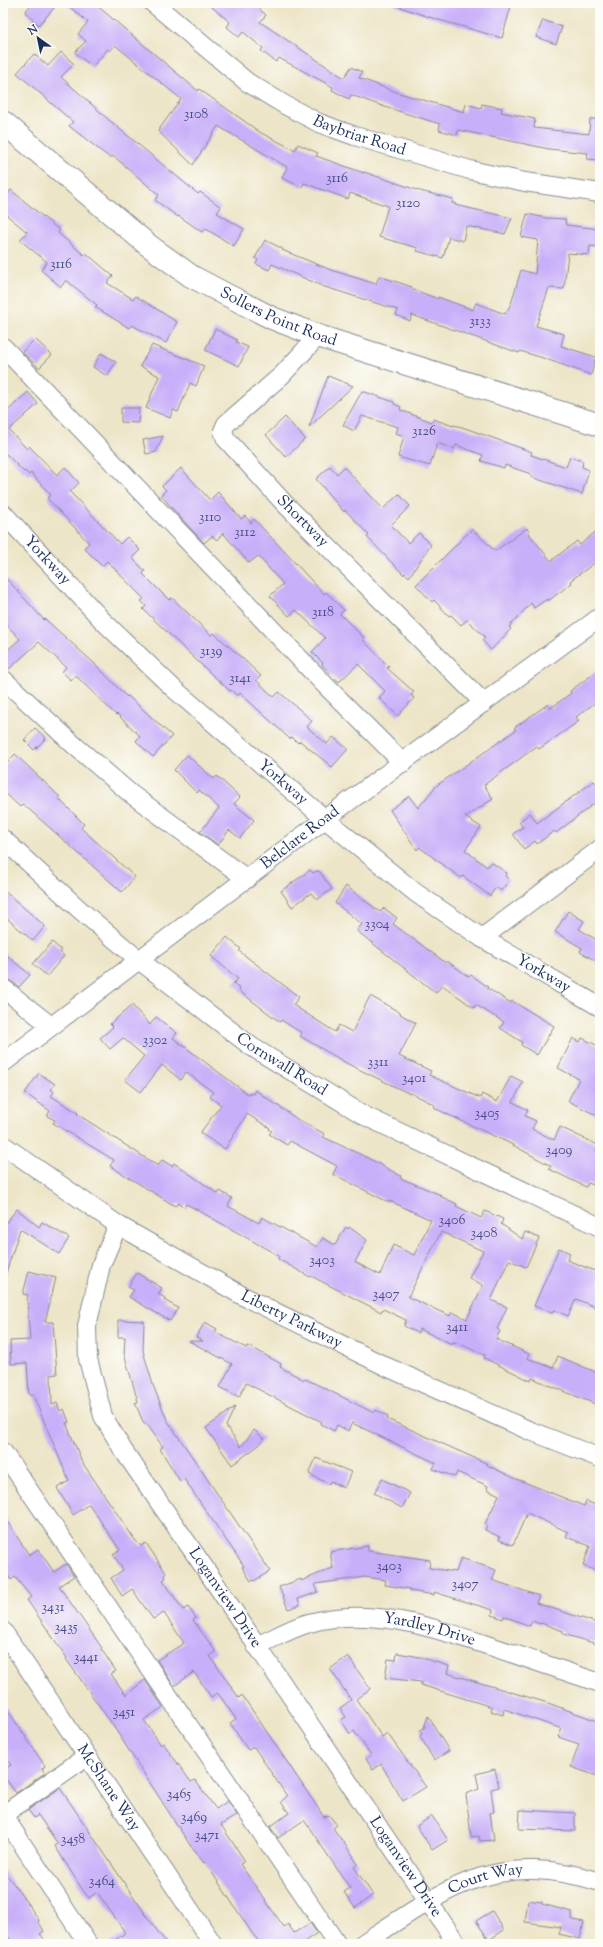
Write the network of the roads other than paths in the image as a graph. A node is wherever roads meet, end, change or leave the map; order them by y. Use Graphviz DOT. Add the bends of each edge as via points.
graph roads {
  1 [pos="152,3"];
  2 [pos="3,122"];
  3 [pos="600,193"];
  4 [pos="318,336"];
  5 [pos="3,347"];
  6 [pos="600,425"];
  7 [pos="3,513"];
  8 [pos="600,617"];
  9 [pos="3,679"];
  10 [pos="484,703"];
  11 [pos="403,763"];
  12 [pos="325,819"];
  13 [pos="3,839"];
  14 [pos="600,849"];
  15 [pos="247,879"];
  16 [pos="482,938"];
  17 [pos="139,960"];
  18 [pos="3,988"];
  19 [pos="600,1007"];
  20 [pos="51,1026"];
  21 [pos="3,1063"];
  22 [pos="3,1146"];
  23 [pos="118,1225"];
  24 [pos="600,1227"];
  25 [pos="3,1452"];
  26 [pos="600,1458"];
  27 [pos="3,1631"];
  28 [pos="256,1646"];
  29 [pos="600,1683"];
  30 [pos="87,1756"];
  31 [pos="3,1815"];
  32 [pos="600,1882"];
  33 [pos="428,1900"];
  34 [pos="88,1944"];
  35 [pos="213,1944"];
  36 [pos="338,1944"];
  37 [pos="362,1944"];
  38 [pos="457,1944"];
  1 -- 3 [label="street, Baybriar Road" via="247,82 319,123 470,170 524,182"];
  2 -- 4 [label="main road, Sollers Point Road" via="148,245 191,276 272,318"];
  4 -- 6 [label="main road, Sollers Point Road"];
  4 -- 10 [label="street, Shortway" via="282,376 226,424 223,431 226,439 284,503"];
  5 -- 11 [label="street" via="325,685"];
  7 -- 12 [label="street, Yorkway" via="103,621 174,690"];
  8 -- 10 [label="street, Belclare Road"];
  9 -- 15 [label="street" via="131,794"];
  10 -- 11 [label="street, Belclare Road"];
  11 -- 12 [label="street, Belclare Road"];
  12 -- 15 [label="street, Belclare Road"];
  12 -- 16 [label="street, Yorkway" via="416,893"];
  13 -- 17 [label="street, Cornwall Road"];
  14 -- 16 [label="street"];
  15 -- 17 [label="street, Belclare Road"];
  16 -- 19 [label="street, Yorkway"];
  17 -- 20 [label="street, Belclare Road"];
  17 -- 24 [label="street, Cornwall Road" via="252,1047 365,1116"];
  18 -- 20 [label="street"];
  20 -- 21 [label="street, Belclare Road"];
  22 -- 23 [label="street, Liberty Parkway"];
  23 -- 26 [label="street, Liberty Parkway" via="243,1296 387,1367 528,1430"];
  23 -- 28 [label="street, Loganview Drive" via="101,1265 87,1326 88,1359 103,1416 123,1450 215,1582"];
  25 -- 36 [label="street"];
  27 -- 30 [label="street, McShane Way"];
  28 -- 29 [label="street, Yardley Drive" via="309,1623 364,1617 398,1620 439,1630"];
  28 -- 33 [label="street, Loganview Drive"];
  30 -- 31 [label="street"];
  30 -- 35 [label="street, McShane Way"];
  31 -- 34 [label="street"];
  32 -- 33 [label="street, Court Way" via="572,1873 539,1869 505,1870 472,1879"];
  33 -- 37 [label="street, Court Way"];
  33 -- 38 [label="street, Loganview Drive"];
}
